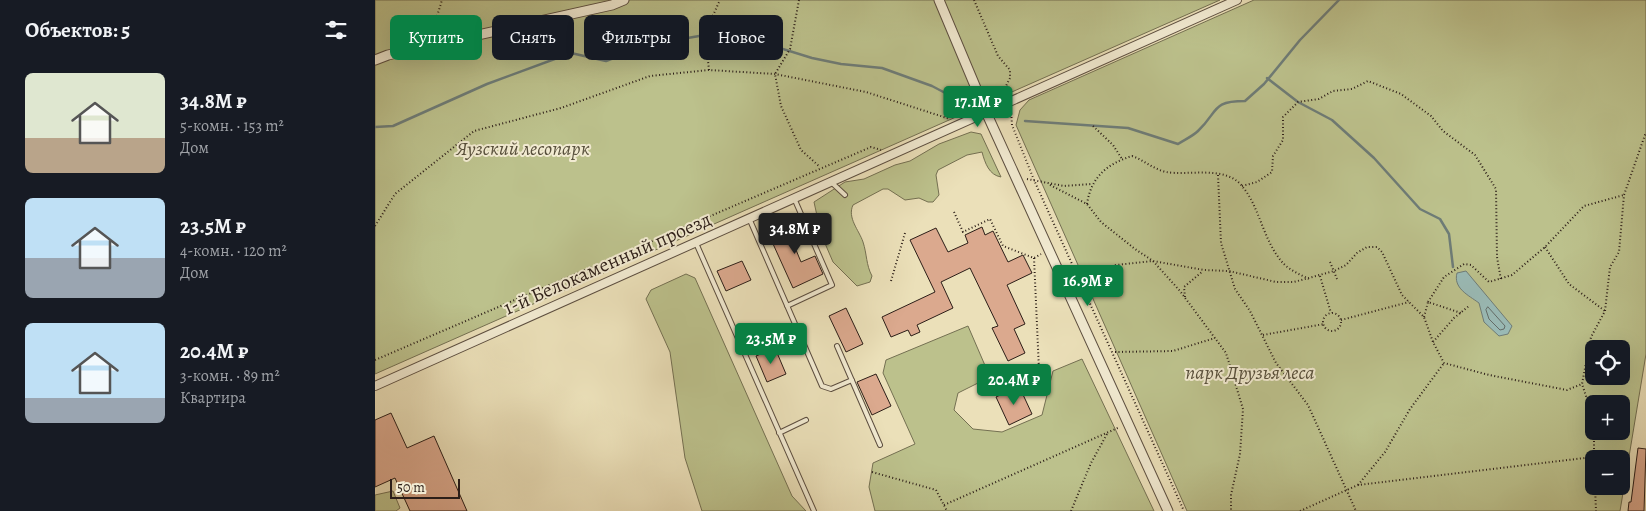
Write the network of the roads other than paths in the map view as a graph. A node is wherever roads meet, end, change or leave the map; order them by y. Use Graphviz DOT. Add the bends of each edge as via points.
graph roads {
  1 [pos="624,0"];
  2 [pos="939,0"];
  3 [pos="1237,0"];
  4 [pos="375,60"];
  5 [pos="986,112"];
  6 [pos="830,182"];
  7 [pos="845,195"];
  8 [pos="794,198"];
  9 [pos="749,218"];
  10 [pos="695,242"];
  11 [pos="787,306"];
  12 [pos="837,346"];
  13 [pos="852,380"];
  14 [pos="375,386"];
  15 [pos="806,420"];
  16 [pos="779,433"];
  17 [pos="880,444"];
  18 [pos="814,511"];
  19 [pos="1168,511"];
  1 -- 4 [label="street"];
  2 -- 5 [label="street"];
  3 -- 5 [label="street, 1-й Белокаменный проезд"];
  5 -- 6 [label="street, 1-й Белокаменный проезд"];
  5 -- 19 [label="street"];
  6 -- 7 [label="lane"];
  6 -- 8 [label="street, 1-й Белокаменный проезд"];
  8 -- 9 [label="street, 1-й Белокаменный проезд"];
  8 -- 11 [label="lane" via="833,285"];
  9 -- 10 [label="street, 1-й Белокаменный проезд"];
  9 -- 11 [label="lane"];
  10 -- 14 [label="street, 1-й Белокаменный проезд"];
  10 -- 16 [label="lane"];
  11 -- 13 [label="lane" via="822,386 831,389"];
  12 -- 13 [label="lane"];
  13 -- 17 [label="lane"];
  15 -- 16 [label="lane"];
  16 -- 18 [label="lane"];
}
